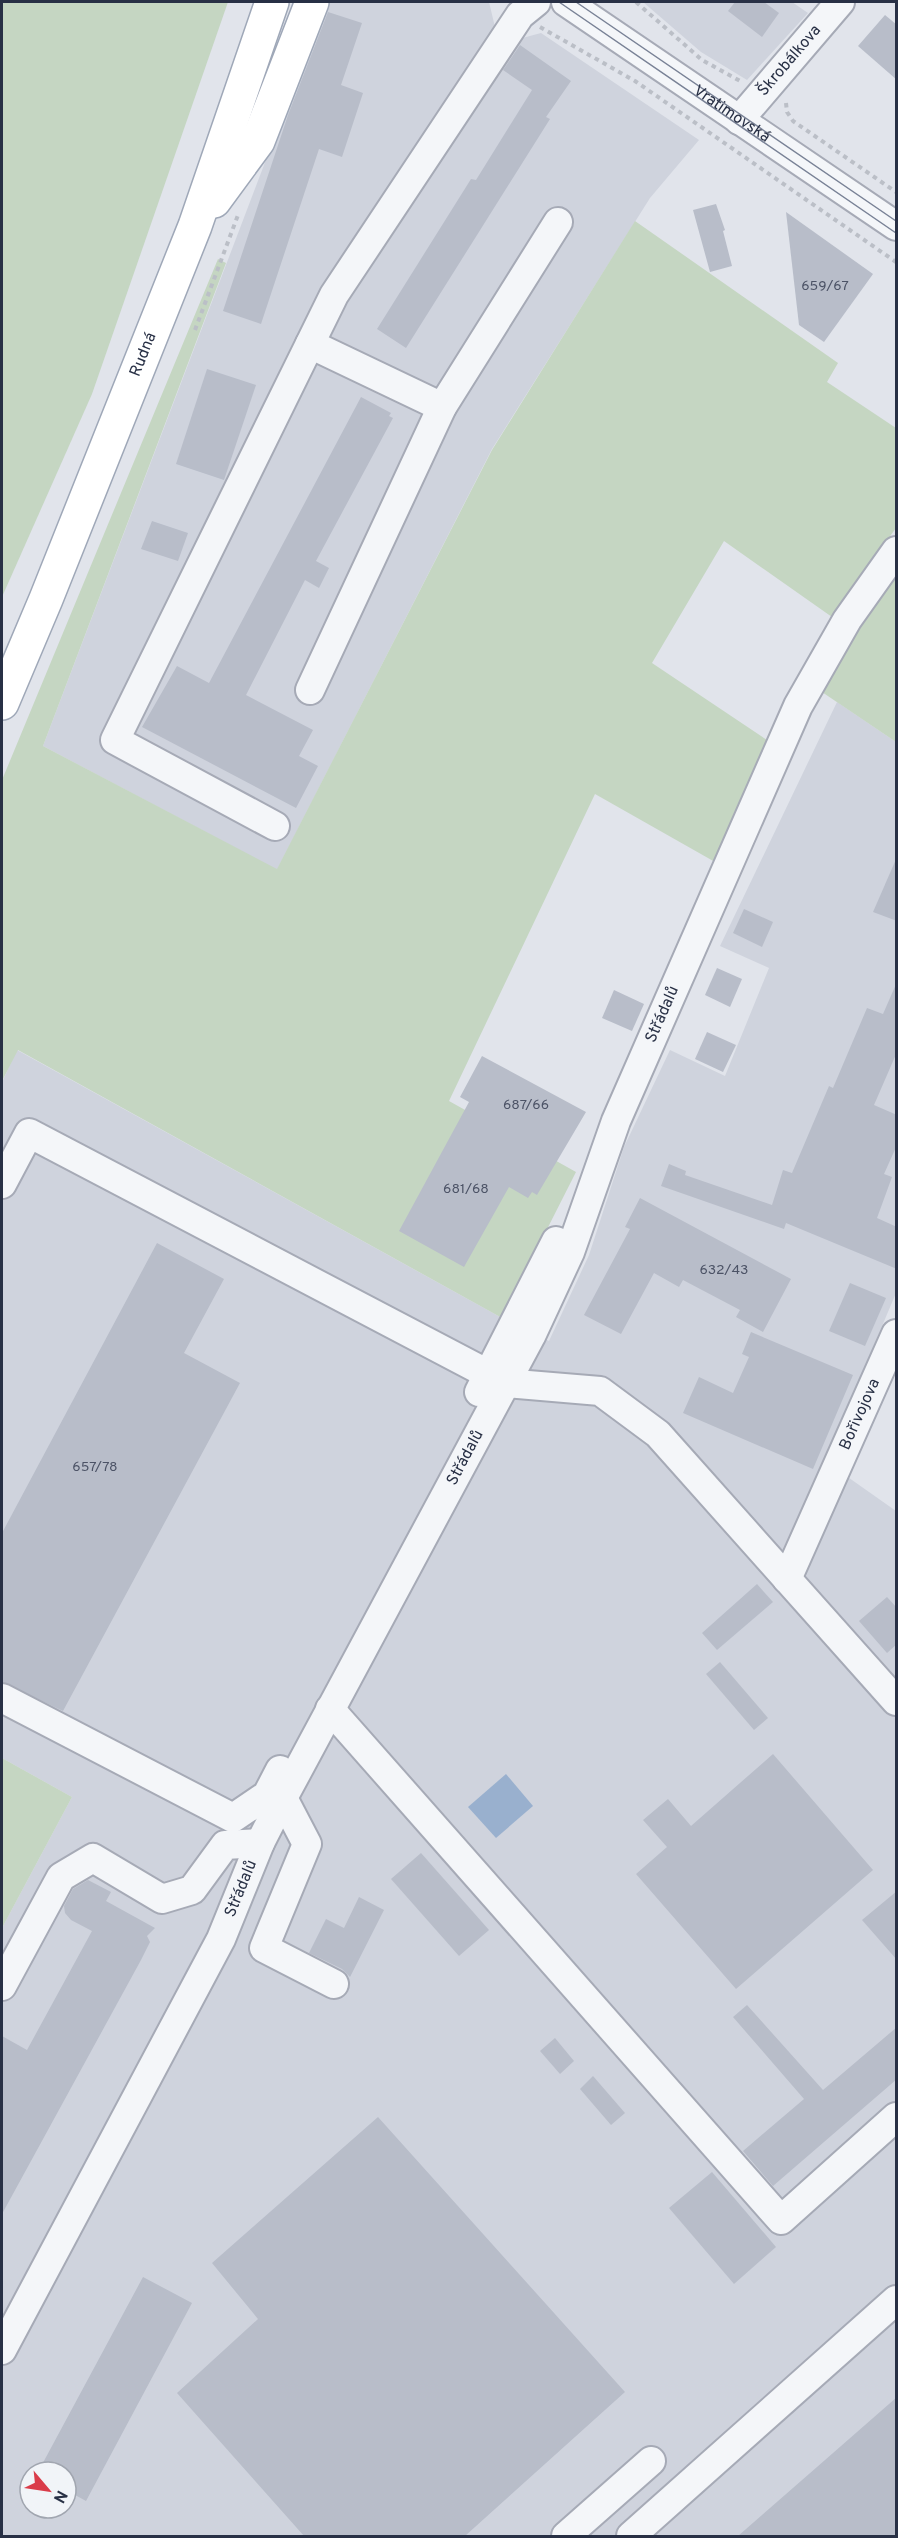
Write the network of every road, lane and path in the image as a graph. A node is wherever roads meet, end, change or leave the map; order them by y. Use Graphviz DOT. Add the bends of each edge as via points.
graph roads {
  1 [pos="312,2"];
  2 [pos="566,2"];
  3 [pos="840,2"];
  4 [pos="269,5"];
  5 [pos="528,8"];
  6 [pos="739,120"];
  7 [pos="558,222"];
  8 [pos="195,226"];
  9 [pos="897,226"];
  10 [pos="897,262"];
  11 [pos="310,344"];
  12 [pos="442,407"];
  13 [pos="897,551"];
  14 [pos="310,690"];
  15 [pos="2,703"];
  16 [pos="275,826"];
  17 [pos="2,1184"];
  18 [pos="897,1334"];
  19 [pos="497,1378"];
  20 [pos="787,1579"];
  21 [pos="2,1698"];
  22 [pos="897,1701"];
  23 [pos="330,1709"];
  24 [pos="283,1798"];
  25 [pos="260,1843"];
  26 [pos="334,1984"];
  27 [pos="2,1986"];
  28 [pos="897,2117"];
  29 [pos="897,2300"];
  30 [pos="2,2350"];
  31 [pos="651,2461"];
  32 [pos="566,2536"];
  33 [pos="631,2536"];
  1 -- 8 [label="main road" via="258,141"];
  2 -- 6 [label="street, Vratimovská"];
  3 -- 6 [label="street, Škrobálkova"];
  4 -- 8 [label="main road, Rudná"];
  5 -- 10 [label="path"];
  5 -- 11 [label="street" via="334,294"];
  6 -- 9 [label="street, Vratimovská"];
  7 -- 12 [label="street"];
  8 -- 15 [label="main road, Rudná"];
  11 -- 12 [label="street"];
  11 -- 16 [label="street" via="115,740"];
  12 -- 14 [label="street"];
  13 -- 19 [label="street, Střádalů" via="847,620 798,706 616,1121 570,1252"];
  17 -- 19 [label="street" via="29,1134"];
  18 -- 20 [label="street, Bořivojova"];
  19 -- 20 [label="street" via="600,1391 658,1434"];
  19 -- 21 [label="street" via="267,1796 232,1818"];
  19 -- 23 [label="street, Střádalů"];
  20 -- 22 [label="street"];
  23 -- 24 [label="street, Střádalů"];
  23 -- 28 [label="street" via="781,2220"];
  24 -- 25 [label="street, Střádalů"];
  24 -- 26 [label="street" via="307,1844 264,1948"];
  25 -- 27 [label="street" via="225,1845 192,1890 162,1899 93,1858 61,1877"];
  25 -- 30 [label="street, Střádalů" via="221,1939"];
  29 -- 33 [label="street"];
  31 -- 32 [label="street"];
}
